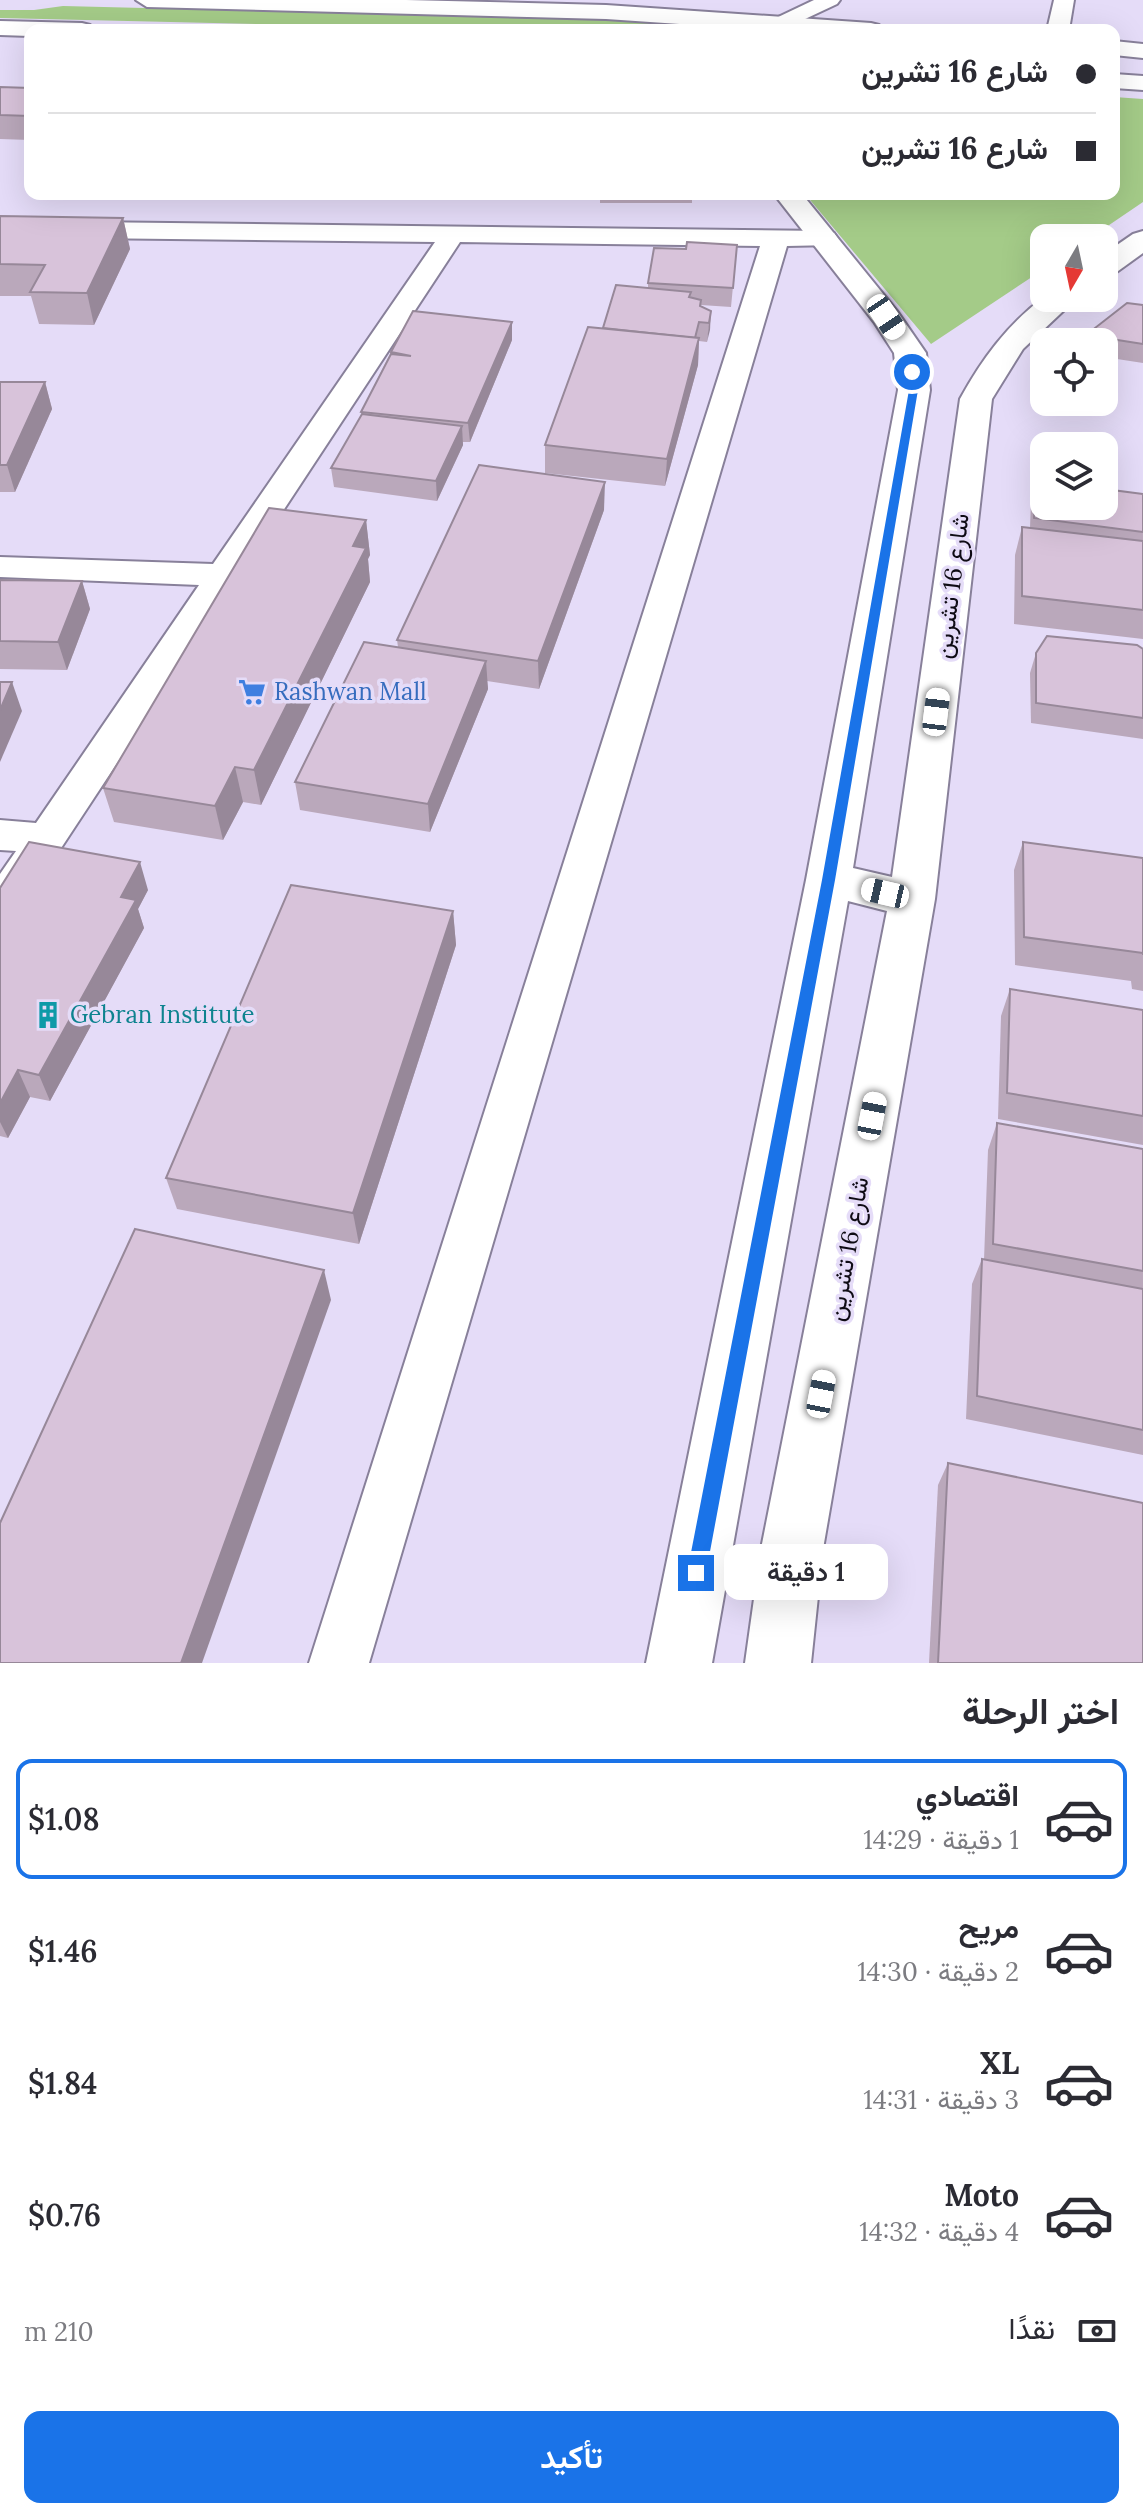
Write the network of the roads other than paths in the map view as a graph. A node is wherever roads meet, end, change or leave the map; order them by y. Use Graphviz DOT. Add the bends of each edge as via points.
graph roads {
  1 [pos="147,0"];
  2 [pos="830,0"];
  3 [pos="1064,0"];
  4 [pos="781,23"];
  5 [pos="794,24"];
  6 [pos="1059,24"];
  7 [pos="0,28"];
  8 [pos="24,29"];
  9 [pos="1120,49"];
  10 [pos="1143,51"];
  11 [pos="1120,81"];
  12 [pos="1143,83"];
  13 [pos="793,200"];
  14 [pos="0,229"];
  15 [pos="453,234"];
  16 [pos="776,238"];
  17 [pos="825,239"];
  18 [pos="1143,240"];
  19 [pos="1118,258"];
  20 [pos="1043,312"];
  21 [pos="0,567"];
  22 [pos="223,575"];
  23 [pos="0,835"];
  24 [pos="47,838"];
  25 [pos="829,880"];
  26 [pos="912,899"];
  27 [pos="0,907"];
  28 [pos="339,1663"];
  29 [pos="679,1663"];
  30 [pos="778,1663"];
  1 -- 4 [label="street" via="606,12"];
  2 -- 4 [label="street"];
  3 -- 6 [label="street"];
  4 -- 5 [label="street"];
  7 -- 8 [label="street"];
  9 -- 10 [label="street"];
  11 -- 12 [label="street"];
  13 -- 17 [label="street"];
  14 -- 15 [label="street"];
  15 -- 16 [label="street"];
  15 -- 22 [label="street"];
  16 -- 17 [label="street"];
  16 -- 28 [label="street"];
  17 -- 25 [label="street" via="910,353 914,390"];
  18 -- 19 [label="street"];
  20 -- 26 [label="street, شارع 16 تشرين" via="998,356 976,399"];
  21 -- 22 [label="street"];
  22 -- 24 [label="street"];
  23 -- 24 [label="street"];
  24 -- 27 [label="street"];
  25 -- 26 [label="street"];
  25 -- 29 [label="street"];
  26 -- 30 [label="street, شارع 16 تشرين" via="792,1549"];
}
